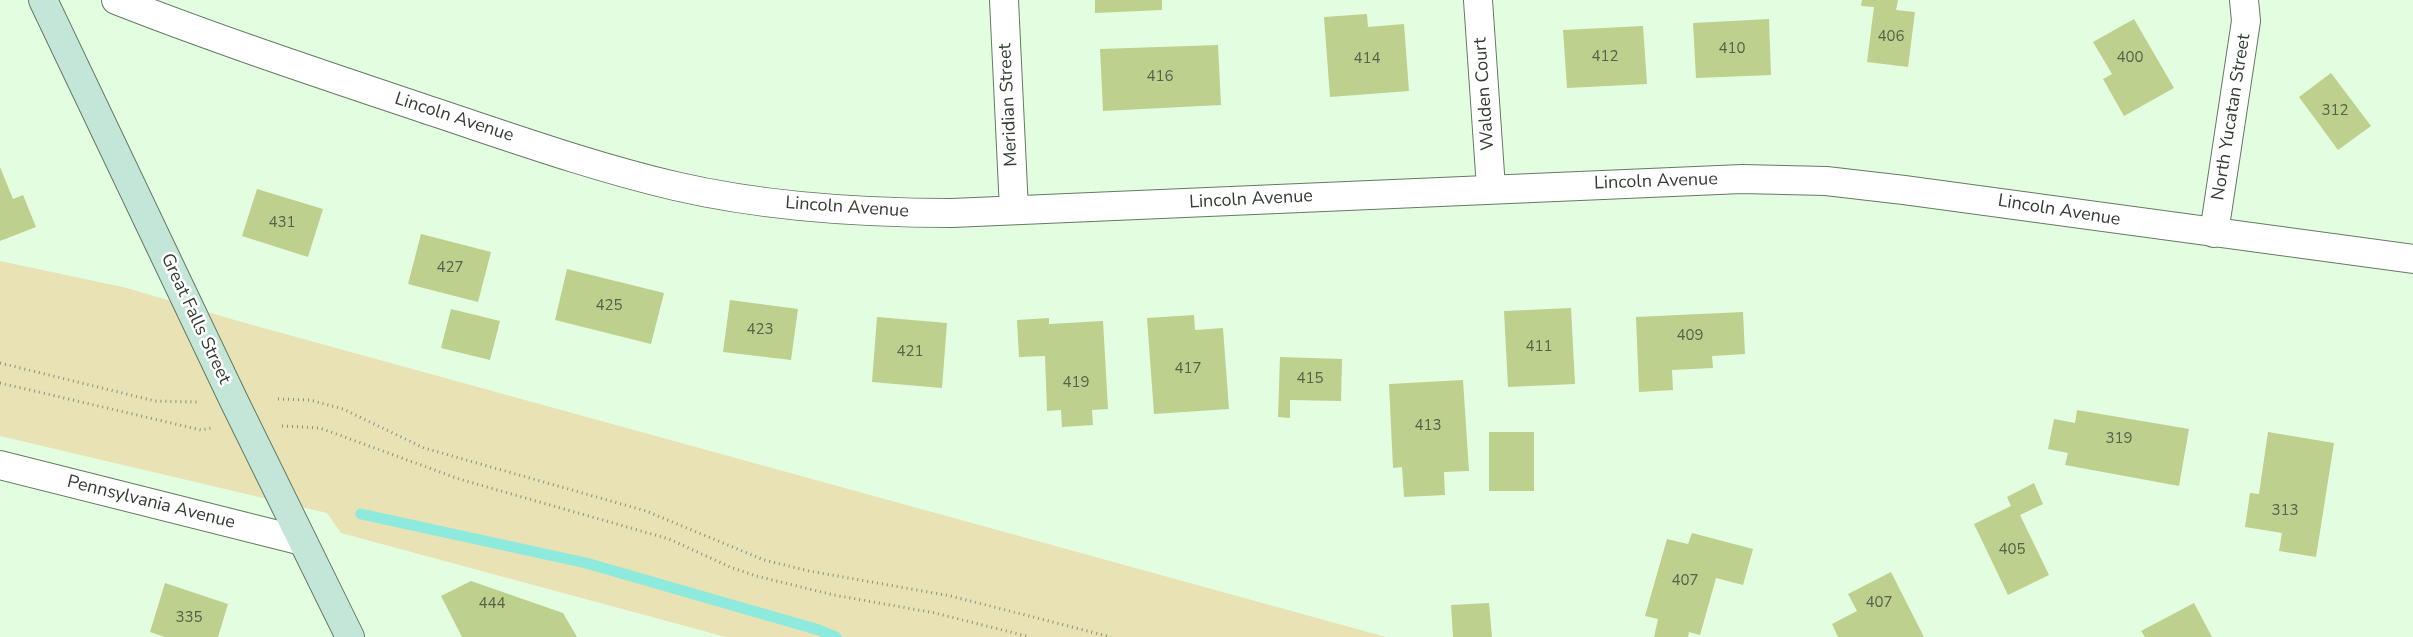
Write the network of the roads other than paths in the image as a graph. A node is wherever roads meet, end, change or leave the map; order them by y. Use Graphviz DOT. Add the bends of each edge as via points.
graph roads {
  1 [pos="43,0"];
  2 [pos="116,0"];
  3 [pos="1004,0"];
  4 [pos="1478,0"];
  5 [pos="2244,0"];
  6 [pos="1491,188"];
  7 [pos="1014,210"];
  8 [pos="2214,233"];
  9 [pos="2413,260"];
  10 [pos="0,465"];
  11 [pos="302,541"];
  12 [pos="350,637"];
  1 -- 11 [label="main road, Great Falls Street"];
  2 -- 7 [label="street, Lincoln Avenue" via="304,69 584,161 676,186 774,202 872,212"];
  3 -- 7 [label="street, Meridian Street"];
  4 -- 6 [label="street, Walden Court"];
  5 -- 8 [label="street, North Yucatan Street" via="2246,21"];
  6 -- 7 [label="street, Lincoln Avenue"];
  6 -- 8 [label="street, Lincoln Avenue" via="1742,179 1826,182"];
  8 -- 9 [label="street, Lincoln Avenue"];
  10 -- 11 [label="street, Pennsylvania Avenue"];
  11 -- 12 [label="main road, Great Falls Street"];
}
